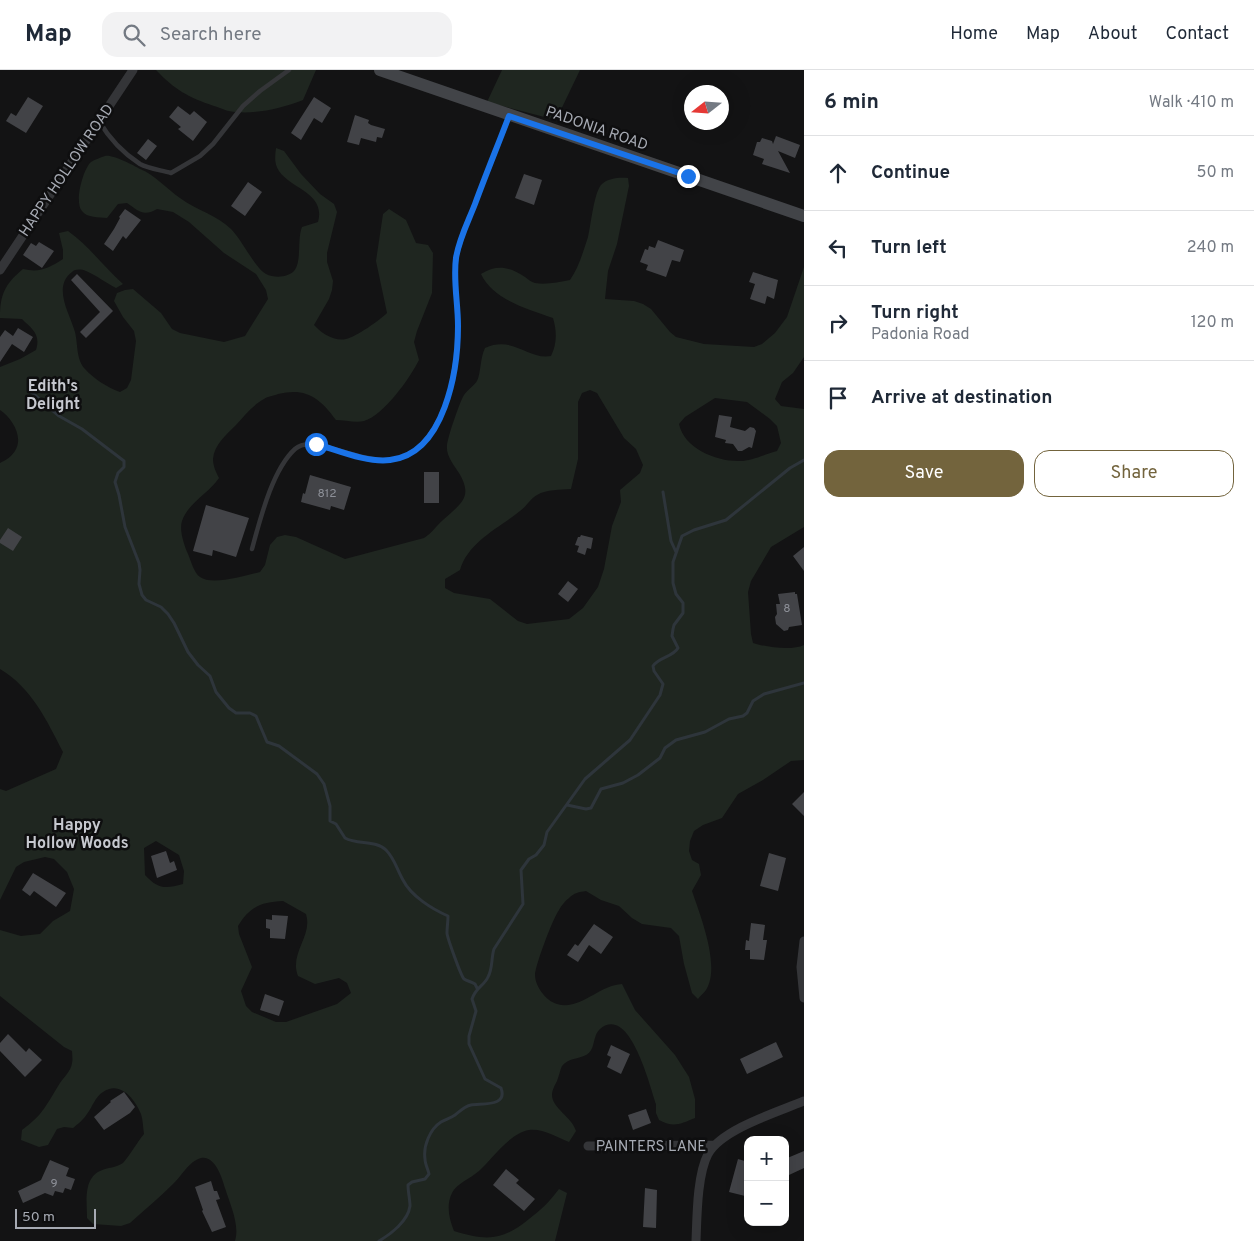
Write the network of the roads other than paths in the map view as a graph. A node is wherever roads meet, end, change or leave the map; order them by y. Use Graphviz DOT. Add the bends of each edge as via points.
graph roads {
  1 [pos="132,70"];
  2 [pos="289,70"];
  3 [pos="380,70"];
  4 [pos="509,116"];
  5 [pos="99,122"];
  6 [pos="804,216"];
  7 [pos="0,270"];
  8 [pos="252,549"];
  9 [pos="804,941"];
  10 [pos="804,998"];
  11 [pos="804,1100"];
  12 [pos="588,1146"];
  13 [pos="714,1146"];
  14 [pos="696,1241"];
  1 -- 5 [label="street, HAPPY HOLLOW ROAD"];
  2 -- 5 [label="lane" via="243,106 200,156 171,173 141,165 118,147"];
  3 -- 4 [label="main road, PADONIA ROAD"];
  4 -- 6 [label="main road, PADONIA ROAD"];
  4 -- 8 [label="lane" via="456,257 458,339 454,372 442,415 424,442 401,458 363,457 316,444 295,449 277,474"];
  5 -- 7 [label="street, HAPPY HOLLOW ROAD"];
  9 -- 10 [label="street"];
  11 -- 13 [label="street" via="738,1129"];
  12 -- 13 [label="street, PAINTERS LANE"];
  13 -- 14 [label="street" via="702,1177"];
}
